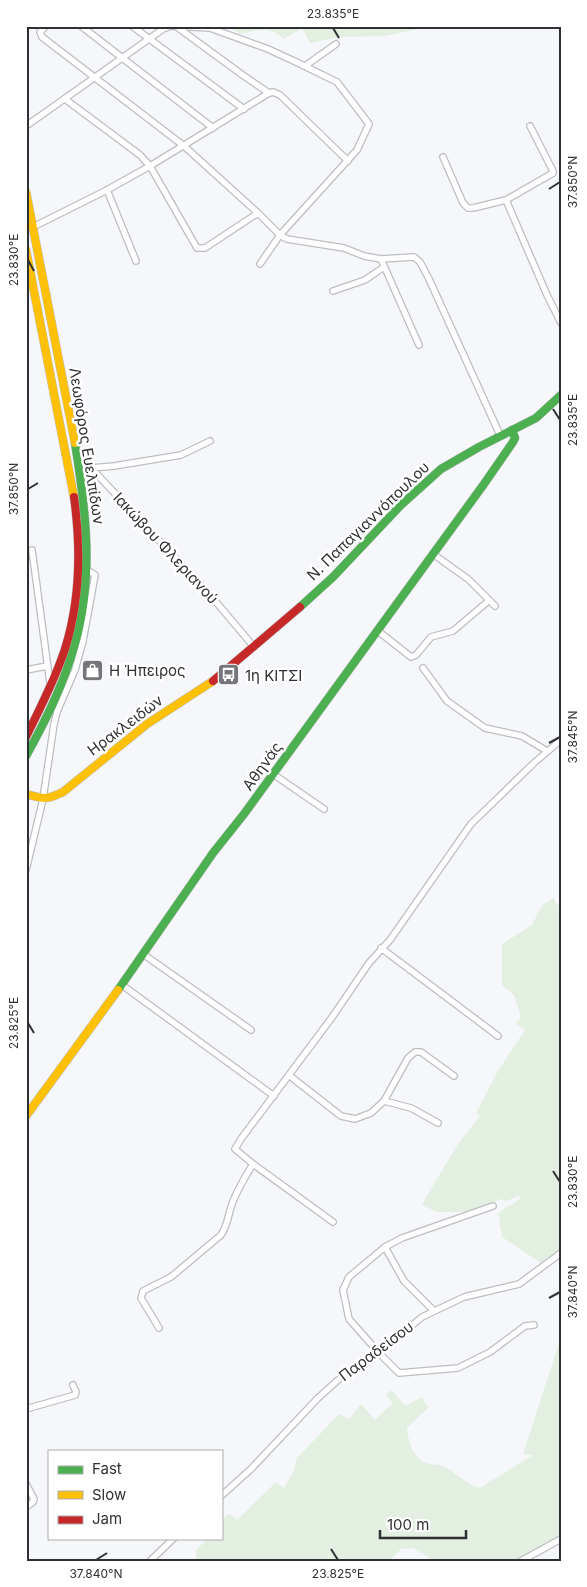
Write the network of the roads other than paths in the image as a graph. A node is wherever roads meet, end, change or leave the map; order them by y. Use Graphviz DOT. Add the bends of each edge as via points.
graph roads {
  1 [pos="46,26"];
  2 [pos="81,26"];
  3 [pos="132,26"];
  4 [pos="177,27"];
  5 [pos="149,40"];
  6 [pos="336,44"];
  7 [pos="122,59"];
  8 [pos="306,66"];
  9 [pos="95,78"];
  10 [pos="269,93"];
  11 [pos="65,99"];
  12 [pos="244,109"];
  13 [pos="26,126"];
  14 [pos="530,126"];
  15 [pos="214,128"];
  16 [pos="184,146"];
  17 [pos="443,157"];
  18 [pos="348,160"];
  19 [pos="150,166"];
  20 [pos="108,190"];
  21 [pos="26,192"];
  22 [pos="506,200"];
  23 [pos="258,213"];
  24 [pos="33,227"];
  25 [pos="280,235"];
  26 [pos="26,250"];
  27 [pos="381,259"];
  28 [pos="136,261"];
  29 [pos="260,264"];
  30 [pos="384,267"];
  31 [pos="333,291"];
  32 [pos="561,323"];
  33 [pos="419,345"];
  34 [pos="561,395"];
  35 [pos="512,430"];
  36 [pos="500,435"];
  37 [pos="210,441"];
  38 [pos="76,451"];
  39 [pos="91,468"];
  40 [pos="32,550"];
  41 [pos="433,554"];
  42 [pos="86,569"];
  43 [pos="486,603"];
  44 [pos="494,606"];
  45 [pos="378,631"];
  46 [pos="254,647"];
  47 [pos="47,666"];
  48 [pos="423,668"];
  49 [pos="26,670"];
  50 [pos="51,685"];
  51 [pos="26,737"];
  52 [pos="561,740"];
  53 [pos="547,751"];
  54 [pos="26,756"];
  55 [pos="273,774"];
  56 [pos="26,789"];
  57 [pos="26,794"];
  58 [pos="35,796"];
  59 [pos="43,799"];
  60 [pos="324,809"];
  61 [pos="26,870"];
  62 [pos="381,948"];
  63 [pos="143,954"];
  64 [pos="122,985"];
  65 [pos="251,1030"];
  66 [pos="498,1036"];
  67 [pos="290,1076"];
  68 [pos="454,1076"];
  69 [pos="274,1096"];
  70 [pos="384,1101"];
  71 [pos="26,1116"];
  72 [pos="438,1123"];
  73 [pos="253,1164"];
  74 [pos="493,1206"];
  75 [pos="333,1222"];
  76 [pos="385,1247"];
  77 [pos="561,1253"];
  78 [pos="434,1311"];
  79 [pos="534,1325"];
  80 [pos="159,1328"];
  81 [pos="379,1353"];
  82 [pos="73,1384"];
  83 [pos="26,1409"];
  84 [pos="26,1484"];
  85 [pos="222,1495"];
  86 [pos="26,1507"];
  87 [pos="561,1539"];
  88 [pos="172,1540"];
  89 [pos="150,1561"];
  90 [pos="521,1561"];
  1 -- 9 [label="street" via="40,35"];
  2 -- 7 [label="street"];
  3 -- 5 [label="street"];
  4 -- 5 [label="street" via="171,26"];
  4 -- 8 [label="street" via="210,28"];
  4 -- 10 [label="street"];
  5 -- 7 [label="street"];
  5 -- 12 [label="street"];
  6 -- 8 [label="street"];
  7 -- 9 [label="street"];
  7 -- 15 [label="street"];
  8 -- 18 [label="street" via="337,82 369,124 357,150"];
  9 -- 11 [label="street"];
  9 -- 16 [label="street"];
  10 -- 12 [label="street"];
  10 -- 18 [label="street" via="280,95"];
  11 -- 13 [label="street"];
  11 -- 19 [label="street"];
  12 -- 15 [label="street"];
  14 -- 22 [label="street" via="553,173"];
  15 -- 16 [label="street"];
  16 -- 19 [label="street"];
  16 -- 23 [label="street"];
  17 -- 22 [label="street" via="468,208"];
  18 -- 25 [label="street"];
  19 -- 20 [label="street"];
  19 -- 23 [label="street" via="197,248 205,248"];
  20 -- 24 [label="street"];
  20 -- 28 [label="street"];
  21 -- 24 [label="street, Λεωφόρος Ευελπίδων"];
  22 -- 32 [label="street"];
  23 -- 25 [label="street"];
  24 -- 38 [label="street, Λεωφόρος Ευελπίδων"];
  25 -- 27 [label="street"];
  25 -- 29 [label="street"];
  26 -- 50 [label="street, Λεωφόρος Ευελπίδων" via="77,522 77,585 72,620 66,647"];
  27 -- 30 [label="street"];
  27 -- 36 [label="street" via="414,257 420,262"];
  30 -- 31 [label="street" via="365,280"];
  30 -- 33 [label="street"];
  34 -- 35 [label="street, Ν. Παπαγιαννόπουλου" via="536,418"];
  35 -- 36 [label="street, Ν. Παπαγιαννόπουλου"];
  35 -- 41 [label="street, Αθηνάς" via="513,442"];
  36 -- 46 [label="street, Ν. Παπαγιαννόπουλου" via="442,469 333,576"];
  37 -- 39 [label="street" via="181,455"];
  38 -- 39 [label="street, Ιακώβου Φλεριανού"];
  38 -- 42 [label="street, Λεωφόρος Ευελπίδων" via="86,520"];
  39 -- 46 [label="street, Ιακώβου Φλεριανού" via="211,596"];
  40 -- 47 [label="street"];
  41 -- 44 [label="street" via="468,579"];
  41 -- 45 [label="street, Αθηνάς"];
  42 -- 54 [label="street, Λεωφόρος Ευελπίδων" via="80,622 68,666 56,698"];
  42 -- 59 [label="street" via="95,575 90,612 75,670 55,718"];
  43 -- 45 [label="street" via="453,631 431,637 411,657"];
  45 -- 55 [label="street, Αθηνάς"];
  46 -- 59 [label="street, Ηρακλειδών" via="211,682 146,724 64,792"];
  47 -- 49 [label="street"];
  47 -- 50 [label="street"];
  48 -- 53 [label="street" via="448,701 485,728 522,736"];
  50 -- 51 [label="street, Λεωφόρος Ευελπίδων"];
  52 -- 53 [label="street"];
  53 -- 62 [label="street" via="471,824 390,940"];
  55 -- 60 [label="street"];
  55 -- 63 [label="street, Αθηνάς"];
  56 -- 58 [label="street"];
  57 -- 58 [label="street"];
  58 -- 59 [label="street"];
  59 -- 61 [label="street"];
  62 -- 66 [label="street"];
  62 -- 67 [label="street"];
  63 -- 64 [label="street, Αθηνάς"];
  63 -- 65 [label="street"];
  64 -- 69 [label="street"];
  64 -- 71 [label="street, Αθηνάς"];
  67 -- 69 [label="street"];
  67 -- 70 [label="street" via="341,1116 355,1119 371,1113"];
  68 -- 70 [label="street" via="421,1052 415,1052 408,1058"];
  69 -- 73 [label="street" via="236,1149"];
  70 -- 72 [label="street" via="411,1108"];
  73 -- 75 [label="street"];
  73 -- 80 [label="street" via="242,1181 227,1227 221,1235 171,1277 143,1291 141,1298"];
  74 -- 76 [label="street" via="417,1232"];
  76 -- 78 [label="street" via="404,1281"];
  76 -- 81 [label="street" via="349,1277 343,1290 349,1319"];
  77 -- 78 [label="street, Παραδείσου" via="518,1284 464,1297"];
  78 -- 81 [label="street, Παραδείσου" via="422,1317"];
  79 -- 81 [label="street" via="525,1326 490,1352 458,1368 399,1373"];
  81 -- 85 [label="street, Παραδείσου" via="338,1380 318,1398 251,1470"];
  82 -- 83 [label="street" via="76,1392 70,1397"];
  84 -- 86 [label="street" via="34,1499"];
  87 -- 90 [label="street"];
  88 -- 89 [label="street"];
}
